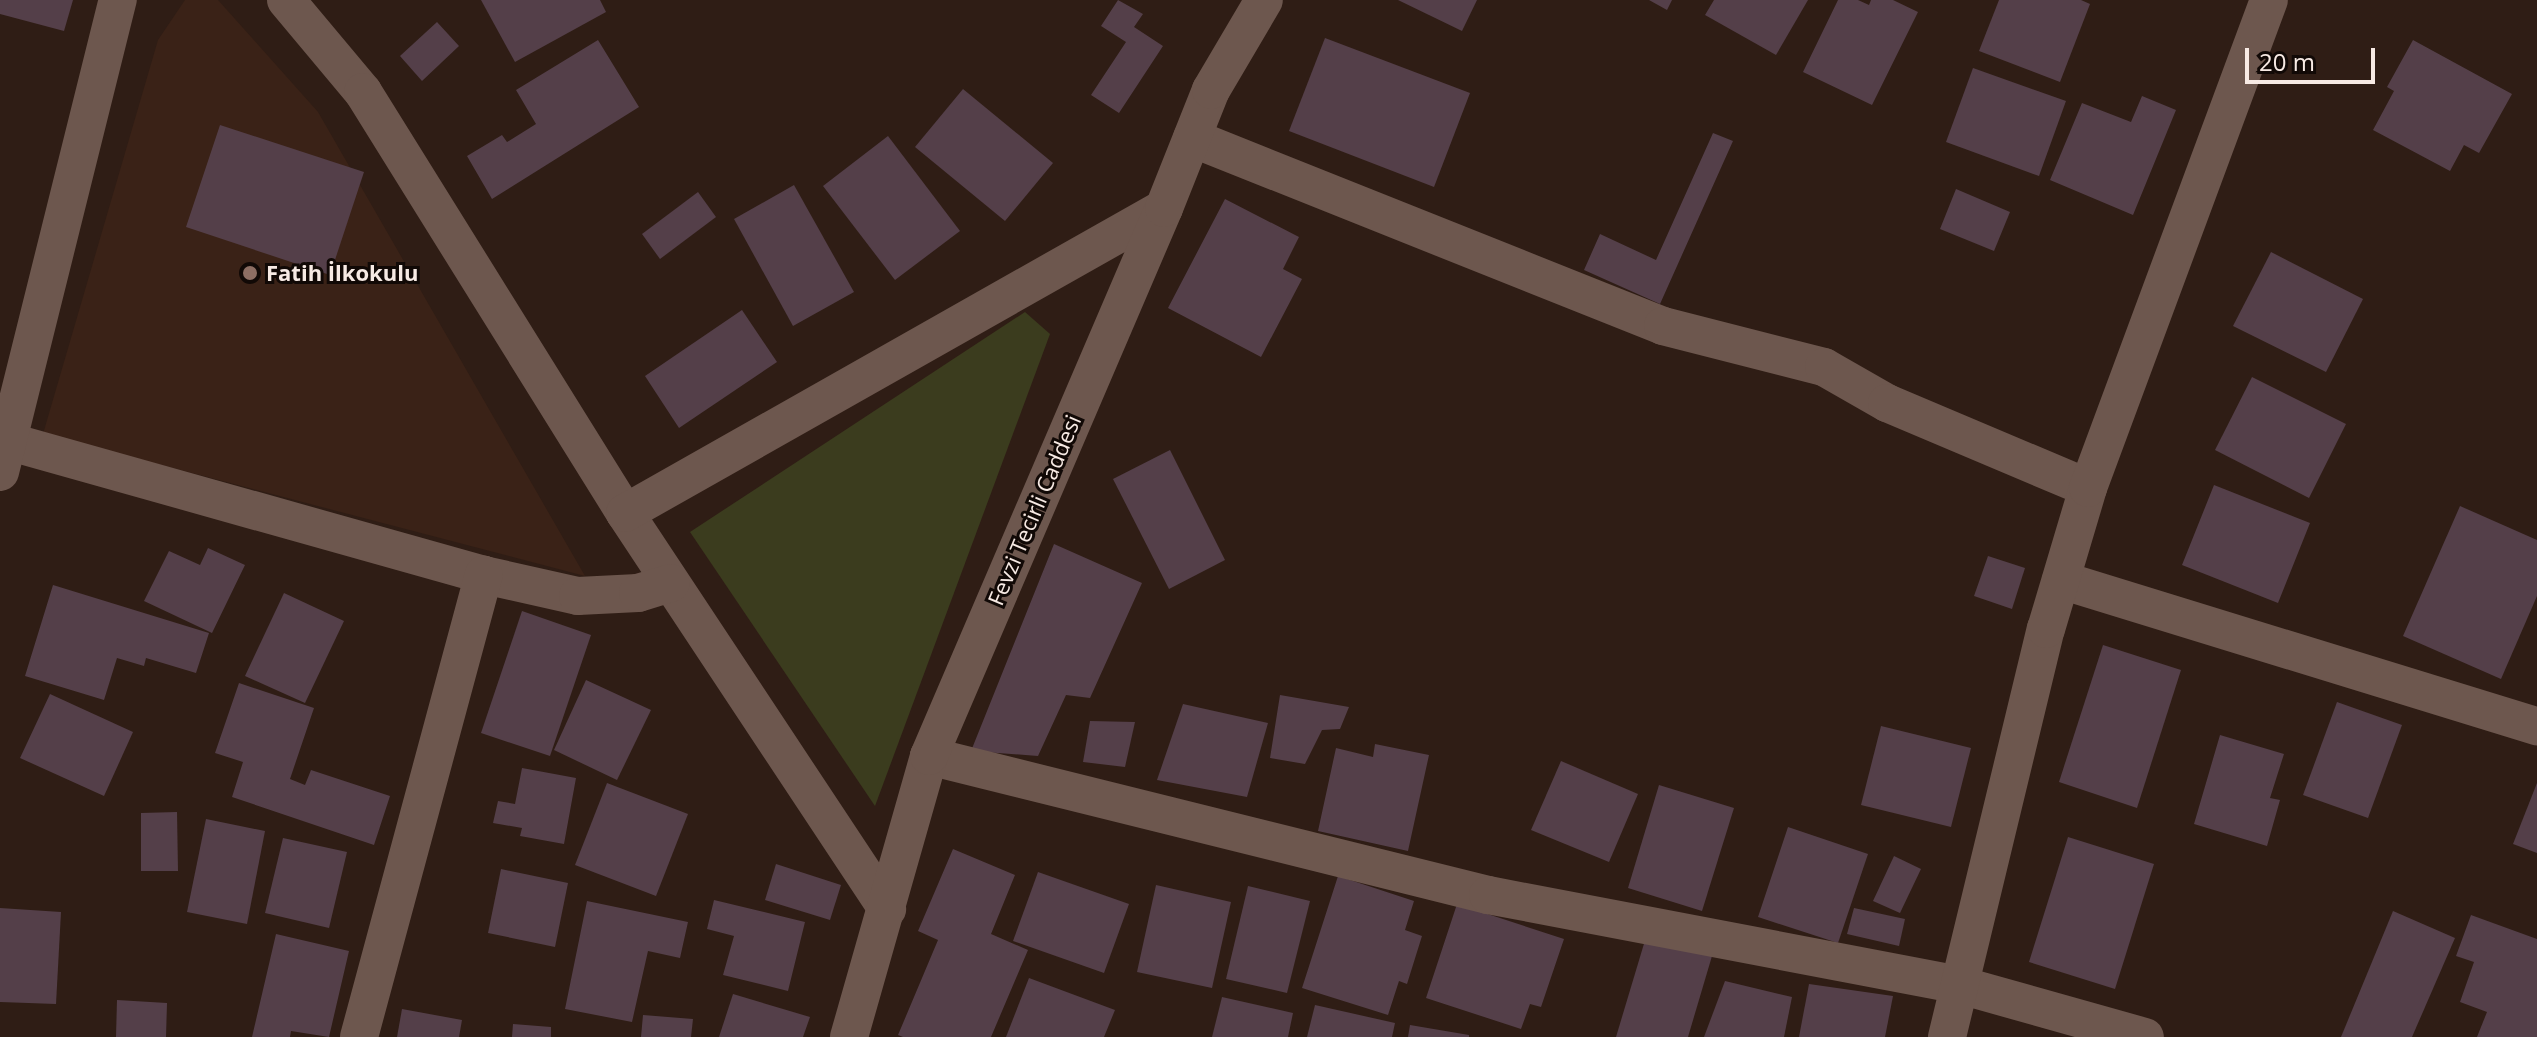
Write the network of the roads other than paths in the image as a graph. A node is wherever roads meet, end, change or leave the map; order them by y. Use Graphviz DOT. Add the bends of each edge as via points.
graph roads {
  1 [pos="118,0"];
  2 [pos="286,0"];
  3 [pos="1264,0"];
  4 [pos="2269,0"];
  5 [pos="1192,138"];
  6 [pos="1164,208"];
  7 [pos="3,451"];
  8 [pos="2088,488"];
  9 [pos="625,513"];
  10 [pos="484,575"];
  11 [pos="2061,580"];
  12 [pos="670,583"];
  13 [pos="2537,726"];
  14 [pos="929,756"];
  15 [pos="887,909"];
  16 [pos="1960,985"];
  17 [pos="359,1037"];
  18 [pos="849,1037"];
  19 [pos="1947,1037"];
  20 [pos="2145,1037"];
  1 -- 7 [label="street"];
  2 -- 9 [label="street" via="363,92"];
  3 -- 5 [label="street, Fevzi Tecirli Caddesi" via="1211,90"];
  4 -- 8 [label="street"];
  5 -- 6 [label="street, Fevzi Tecirli Caddesi"];
  5 -- 8 [label="street" via="1663,326 1824,367 1887,403"];
  6 -- 9 [label="street"];
  6 -- 14 [label="street, Fevzi Tecirli Caddesi"];
  7 -- 10 [label="street"];
  8 -- 11 [label="street"];
  9 -- 12 [label="street"];
  10 -- 12 [label="street" via="578,596 638,593"];
  10 -- 17 [label="street"];
  11 -- 13 [label="street"];
  11 -- 16 [label="street"];
  12 -- 15 [label="street"];
  14 -- 15 [label="street, Fevzi Tecirli Caddesi"];
  14 -- 16 [label="street" via="1488,895"];
  15 -- 18 [label="street, Fevzi Tecirli Caddesi"];
  16 -- 19 [label="street"];
  16 -- 20 [label="street"];
}
